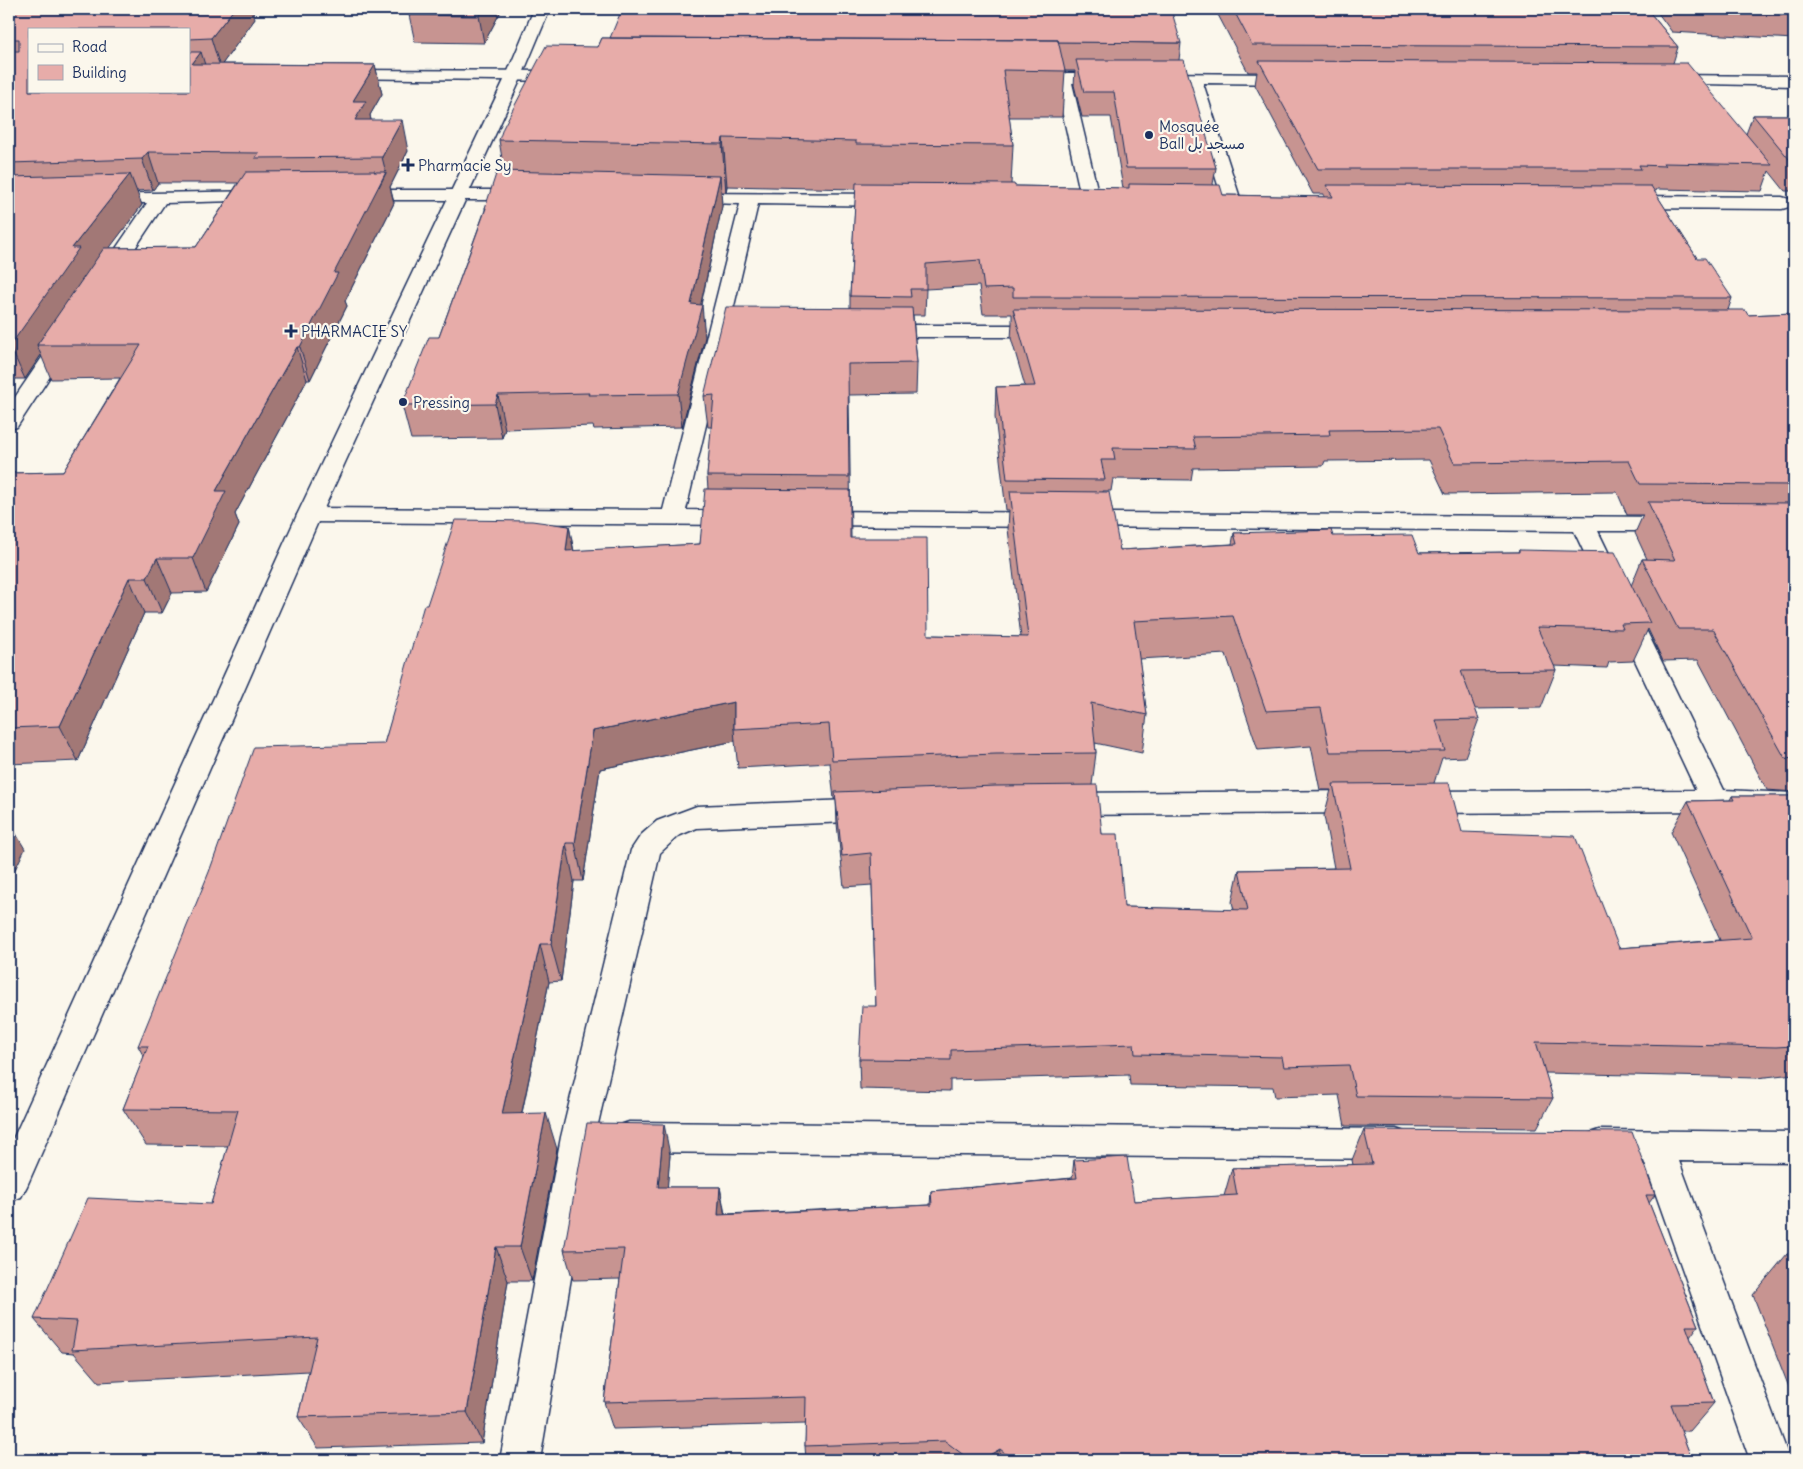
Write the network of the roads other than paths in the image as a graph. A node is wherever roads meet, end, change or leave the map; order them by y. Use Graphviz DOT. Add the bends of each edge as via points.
graph roads {
  1 [pos="542,9"];
  2 [pos="1674,66"];
  3 [pos="327,75"];
  4 [pos="514,76"];
  5 [pos="584,76"];
  6 [pos="1013,78"];
  7 [pos="1063,78"];
  8 [pos="1193,78"];
  9 [pos="1311,79"];
  10 [pos="1646,80"];
  11 [pos="1685,80"];
  12 [pos="1794,81"];
  13 [pos="1697,96"];
  14 [pos="1770,188"];
  15 [pos="459,194"];
  16 [pos="339,195"];
  17 [pos="546,195"];
  18 [pos="289,196"];
  19 [pos="160,197"];
  20 [pos="663,198"];
  21 [pos="84,199"];
  22 [pos="750,200"];
  23 [pos="906,200"];
  24 [pos="1071,200"];
  25 [pos="1091,201"];
  26 [pos="1110,201"];
  27 [pos="1213,201"];
  28 [pos="1232,201"];
  29 [pos="1252,201"];
  30 [pos="1605,202"];
  31 [pos="1788,210"];
  32 [pos="95,294"];
  33 [pos="79,318"];
  34 [pos="858,331"];
  35 [pos="1067,331"];
  36 [pos="9,422"];
  37 [pos="309,515"];
  38 [pos="673,517"];
  39 [pos="763,518"];
  40 [pos="793,518"];
  41 [pos="1582,524"];
  42 [pos="1698,524"];
  43 [pos="1715,800"];
  44 [pos="1034,804"];
  45 [pos="1794,804"];
  46 [pos="895,809"];
  47 [pos="578,1137"];
  48 [pos="1426,1144"];
  49 [pos="1566,1145"];
  50 [pos="1656,1146"];
  51 [pos="1794,1147"];
  52 [pos="9,1186"];
  53 [pos="520,1460"];
  54 [pos="1770,1460"];
  1 -- 4 [label="street"];
  2 -- 11 [label="street"];
  3 -- 4 [label="street"];
  4 -- 5 [label="street"];
  4 -- 15 [label="street"];
  6 -- 7 [label="street"];
  7 -- 8 [label="street"];
  7 -- 25 [label="street"];
  8 -- 9 [label="street"];
  8 -- 28 [label="street"];
  10 -- 11 [label="street"];
  11 -- 12 [label="street"];
  11 -- 13 [label="street"];
  14 -- 31 [label="street"];
  15 -- 16 [label="street"];
  15 -- 17 [label="street"];
  15 -- 37 [label="street"];
  18 -- 19 [label="street"];
  19 -- 21 [label="street"];
  19 -- 32 [label="street"];
  20 -- 22 [label="street"];
  22 -- 23 [label="street"];
  22 -- 38 [label="street" via="728,330"];
  24 -- 25 [label="street"];
  25 -- 26 [label="street"];
  27 -- 28 [label="street"];
  28 -- 29 [label="street"];
  30 -- 31 [label="street"];
  33 -- 36 [label="street"];
  34 -- 35 [label="street"];
  37 -- 38 [label="street"];
  37 -- 52 [label="street"];
  38 -- 39 [label="street"];
  40 -- 41 [label="street"];
  41 -- 42 [label="street"];
  41 -- 43 [label="street"];
  43 -- 44 [label="street"];
  43 -- 45 [label="street"];
  46 -- 47 [label="street" via="696,818 675,823 656,836 646,850"];
  47 -- 48 [label="street"];
  47 -- 53 [label="street"];
  49 -- 50 [label="street"];
  50 -- 51 [label="street"];
  50 -- 54 [label="street"];
}
